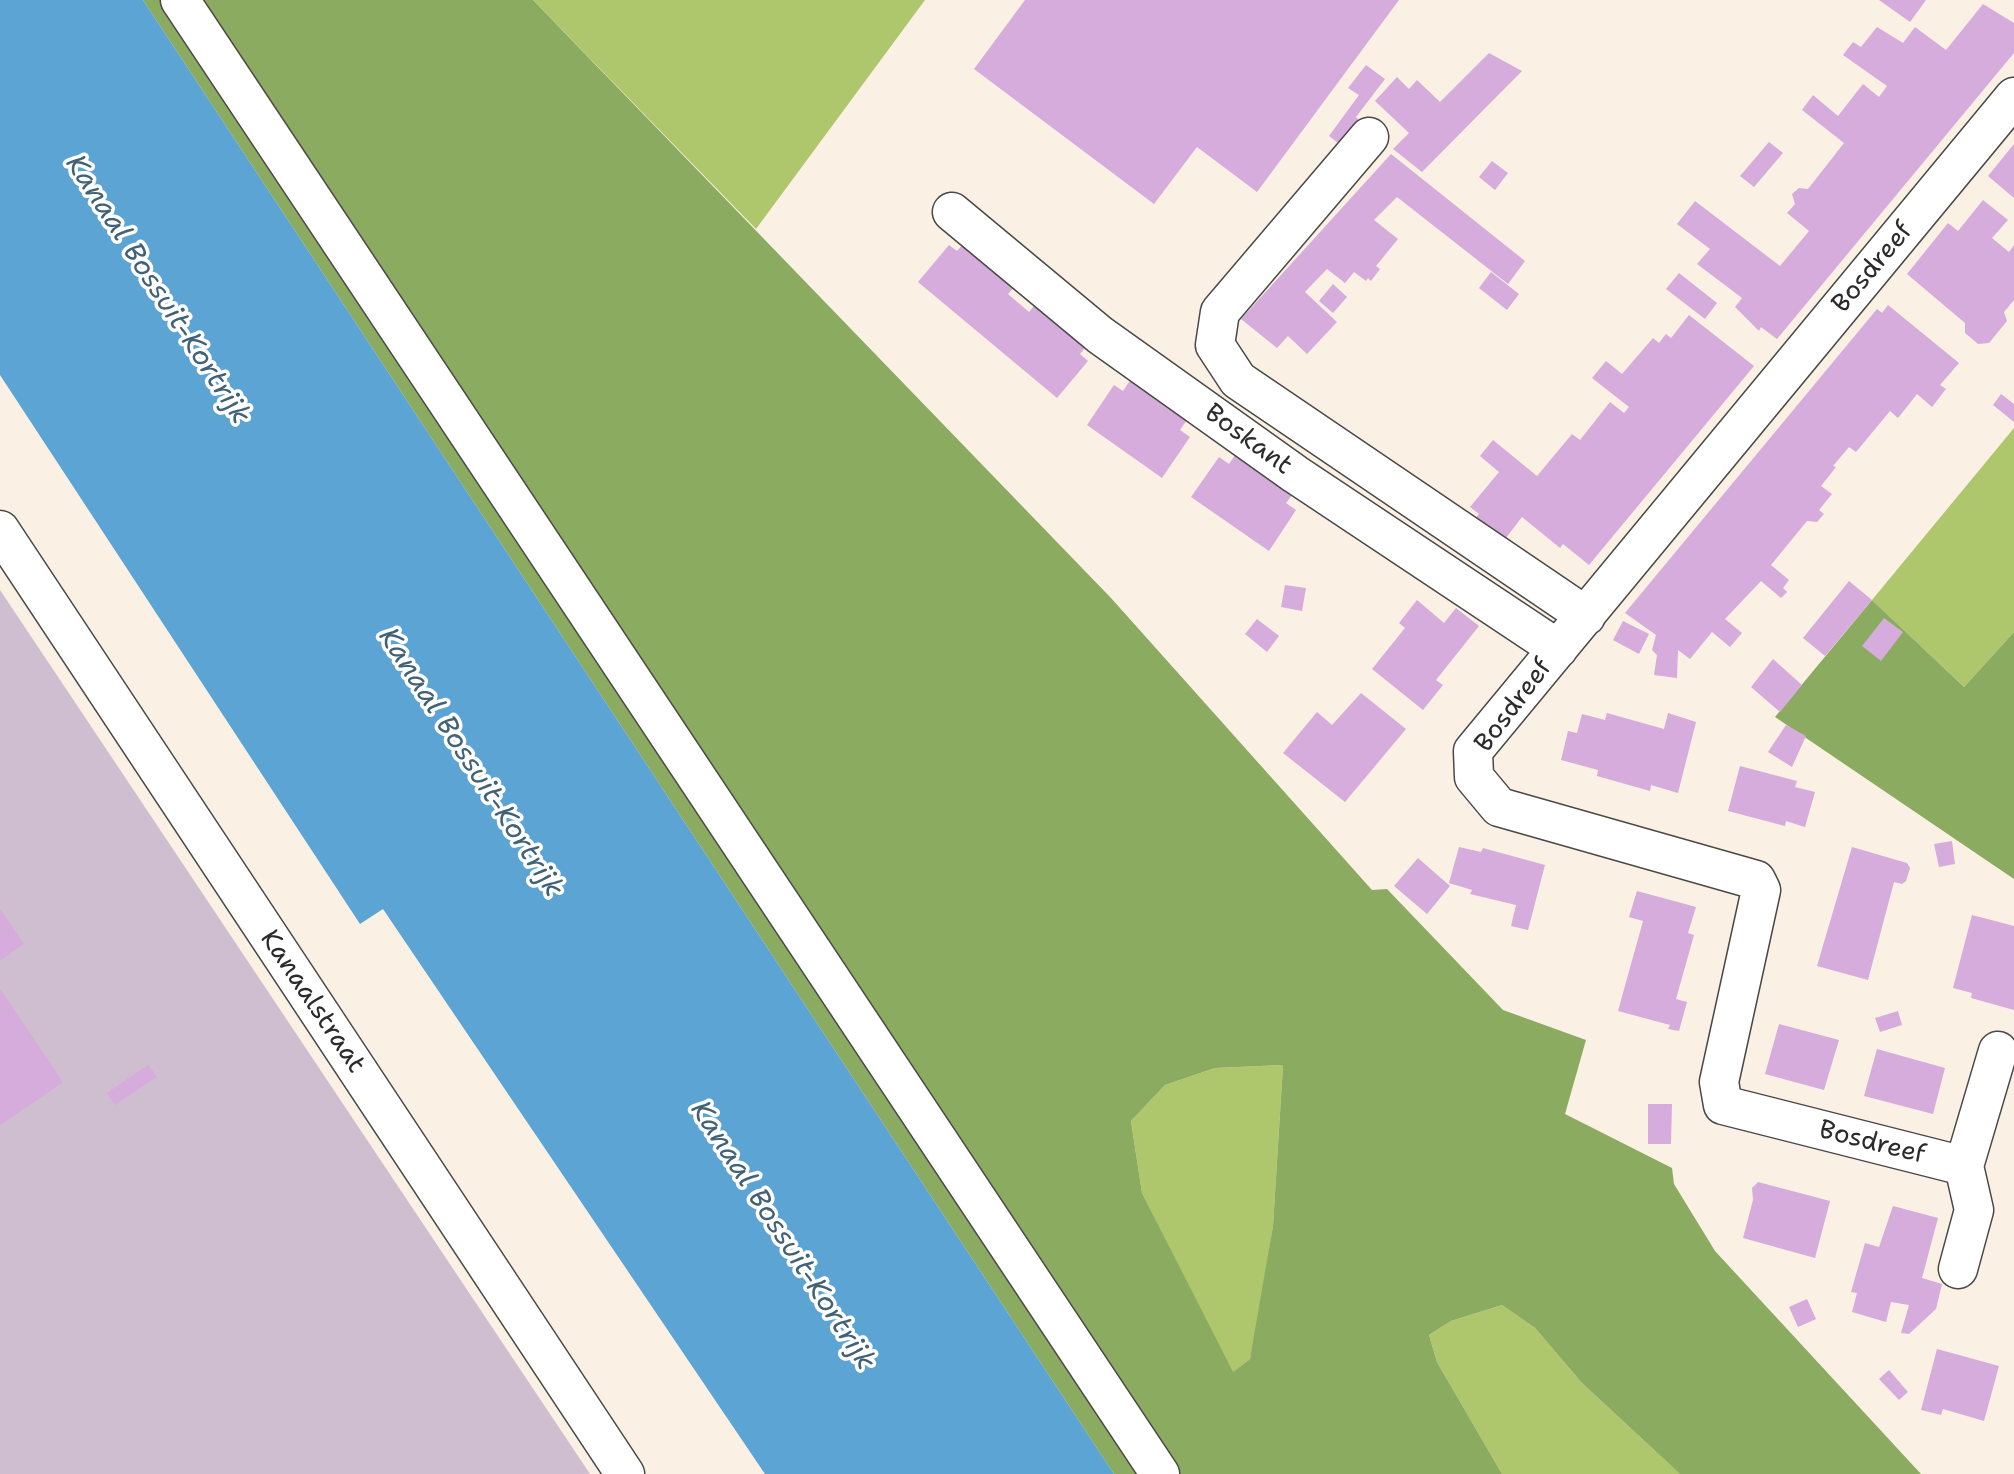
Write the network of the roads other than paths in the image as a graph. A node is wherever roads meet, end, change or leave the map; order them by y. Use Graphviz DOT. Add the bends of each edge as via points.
graph roads {
  1 [pos="180,0"];
  2 [pos="2014,97"];
  3 [pos="1369,137"];
  4 [pos="952,212"];
  5 [pos="0,530"];
  6 [pos="1586,616"];
  7 [pos="1558,649"];
  8 [pos="1998,1051"];
  9 [pos="1964,1166"];
  10 [pos="1958,1269"];
  11 [pos="625,1474"];
  12 [pos="1160,1474"];
  1 -- 12 [label="street"];
  2 -- 6 [label="street, Bosdreef"];
  3 -- 6 [label="street" via="1220,312 1215,345 1238,380"];
  4 -- 7 [label="street, Boskant" via="1100,335 1295,474"];
  5 -- 11 [label="street, Kanaalstraat"];
  6 -- 7 [label="street, Bosdreef"];
  7 -- 9 [label="street, Bosdreef" via="1474,751 1474,776 1499,807 1756,880 1761,890 1718,1082 1723,1105"];
  8 -- 9 [label="street"];
  9 -- 10 [label="street" via="1974,1210"];
}
